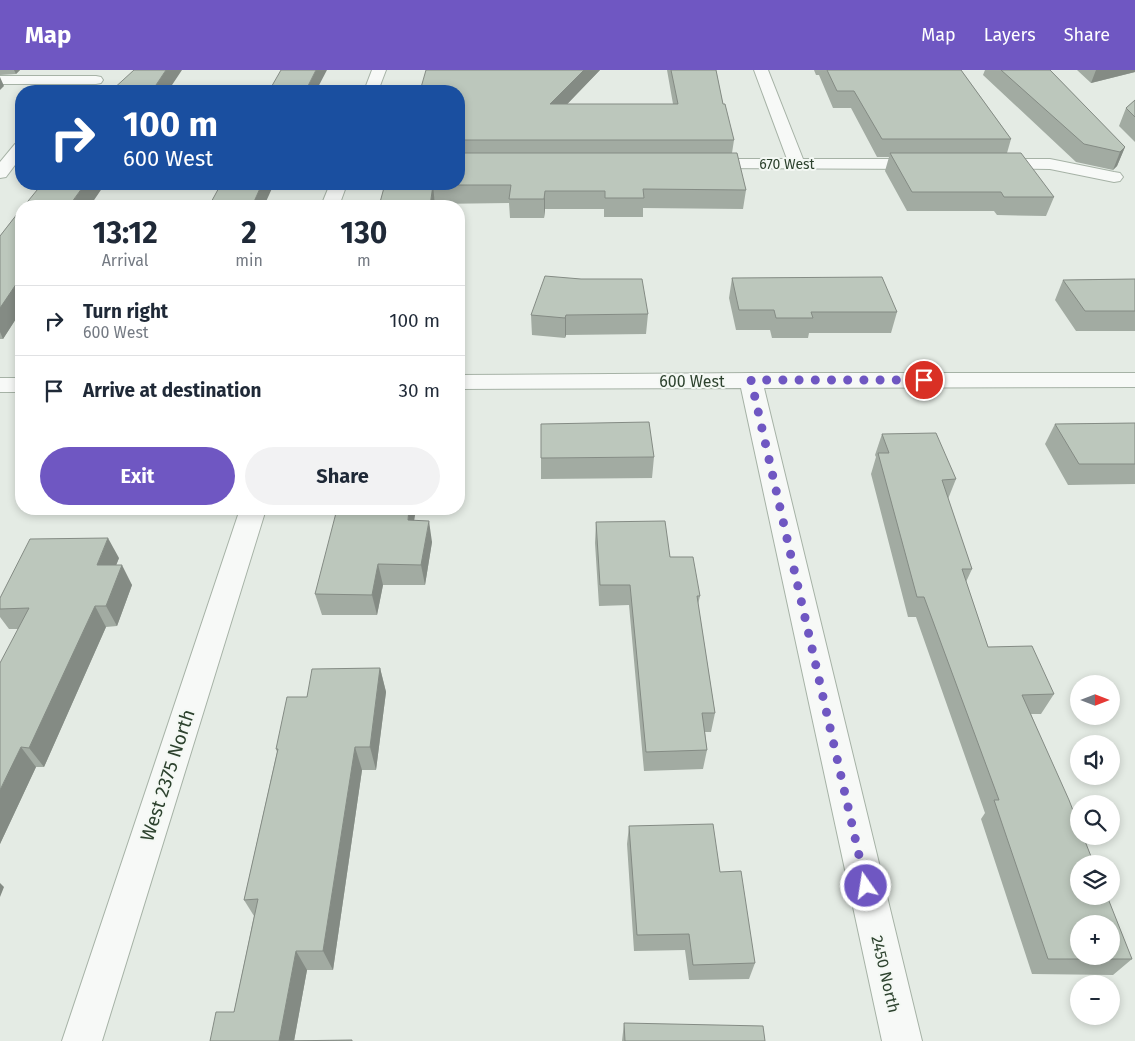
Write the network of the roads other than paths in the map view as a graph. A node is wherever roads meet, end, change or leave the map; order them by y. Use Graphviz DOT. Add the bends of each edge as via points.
graph roads {
  1 [pos="110,70"];
  2 [pos="379,70"];
  3 [pos="761,70"];
  4 [pos="0,80"];
  5 [pos="96,80"];
  6 [pos="90,85"];
  7 [pos="373,85"];
  8 [pos="15,155"];
  9 [pos="688,164"];
  10 [pos="797,164"];
  11 [pos="943,164"];
  12 [pos="972,164"];
  13 [pos="0,173"];
  14 [pos="1114,177"];
  15 [pos="751,380"];
  16 [pos="1135,380"];
  17 [pos="465,382"];
  18 [pos="0,385"];
  19 [pos="15,385"];
  20 [pos="251,515"];
  21 [pos="82,1041"];
  22 [pos="902,1041"];
  1 -- 5 [label="street"];
  2 -- 7 [label="street"];
  3 -- 10 [label="street"];
  4 -- 5 [label="street"];
  5 -- 6 [label="street"];
  8 -- 13 [label="street"];
  9 -- 10 [label="street, 670 West"];
  10 -- 11 [label="street, 670 West"];
  12 -- 14 [label="street" via="1050,164"];
  15 -- 16 [label="street, 600 West"];
  15 -- 17 [label="street, 600 West"];
  15 -- 22 [label="street, 2450 North"];
  18 -- 19 [label="street"];
  20 -- 21 [label="street, West 2375 North"];
}
